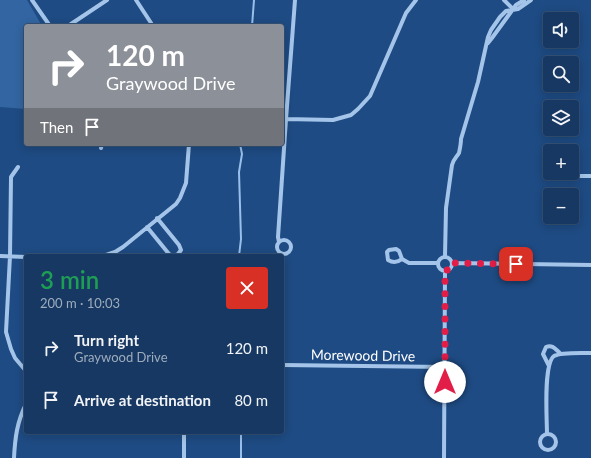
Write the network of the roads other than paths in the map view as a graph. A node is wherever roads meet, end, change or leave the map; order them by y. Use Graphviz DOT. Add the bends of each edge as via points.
graph roads {
  1 [pos="32,0"];
  2 [pos="107,0"];
  3 [pos="136,0"];
  4 [pos="296,0"];
  5 [pos="416,0"];
  6 [pos="504,0"];
  7 [pos="524,0"];
  8 [pos="531,0"];
  9 [pos="513,9"];
  10 [pos="49,24"];
  11 [pos="71,24"];
  12 [pos="152,24"];
  13 [pos="286,119"];
  14 [pos="190,146"];
  15 [pos="18,167"];
  16 [pos="579,176"];
  17 [pos="591,176"];
  18 [pos="158,218"];
  19 [pos="147,227"];
  20 [pos="279,242"];
  21 [pos="108,254"];
  22 [pos="169,254"];
  23 [pos="178,254"];
  24 [pos="0,256"];
  25 [pos="10,256"];
  26 [pos="445,256"];
  27 [pos="24,257"];
  28 [pos="402,259"];
  29 [pos="438,263"];
  30 [pos="452,263"];
  31 [pos="591,265"];
  32 [pos="445,271"];
  33 [pos="591,353"];
  34 [pos="561,354"];
  35 [pos="284,365"];
  36 [pos="549,366"];
  37 [pos="445,367"];
  38 [pos="24,369"];
  39 [pos="24,408"];
  40 [pos="184,434"];
  41 [pos="548,434"];
  42 [pos="14,458"];
  43 [pos="184,458"];
  44 [pos="444,458"];
  1 -- 10 [label="street"];
  2 -- 11 [label="street"];
  3 -- 12 [label="street"];
  4 -- 13 [label="street"];
  5 -- 13 [label="street" via="406,13 370,96 362,106 351,115 333,120"];
  6 -- 9 [label="street"];
  7 -- 9 [label="street"];
  8 -- 9 [label="street"];
  9 -- 26 [label="street" via="506,11 494,24 488,38 458,155 452,165 446,208"];
  13 -- 20 [label="street"];
  14 -- 18 [label="street" via="184,190 176,204"];
  15 -- 25 [label="street" via="11,177"];
  16 -- 17 [label="street"];
  18 -- 19 [label="street"];
  18 -- 23 [label="street" via="179,245 181,250"];
  19 -- 21 [label="street" via="123,247"];
  19 -- 22 [label="street"];
  24 -- 25 [label="street"];
  25 -- 27 [label="street"];
  25 -- 38 [label="street" via="6,332 15,358"];
  26 -- 29 [label="street"];
  26 -- 30 [label="street"];
  28 -- 29 [label="street" via="409,263"];
  29 -- 32 [label="street" via="439,268"];
  30 -- 31 [label="street"];
  30 -- 32 [label="street" via="450,269"];
  32 -- 37 [label="street"];
  33 -- 34 [label="street"];
  34 -- 36 [label="street" via="554,356"];
  34 -- 36 [label="street" via="553,347 546,347 543,354"];
  35 -- 37 [label="street, Morewood Drive"];
  36 -- 41 [label="street" via="546,399"];
  37 -- 44 [label="street"];
  39 -- 42 [label="street" via="15,433"];
  40 -- 43 [label="street"];
}
